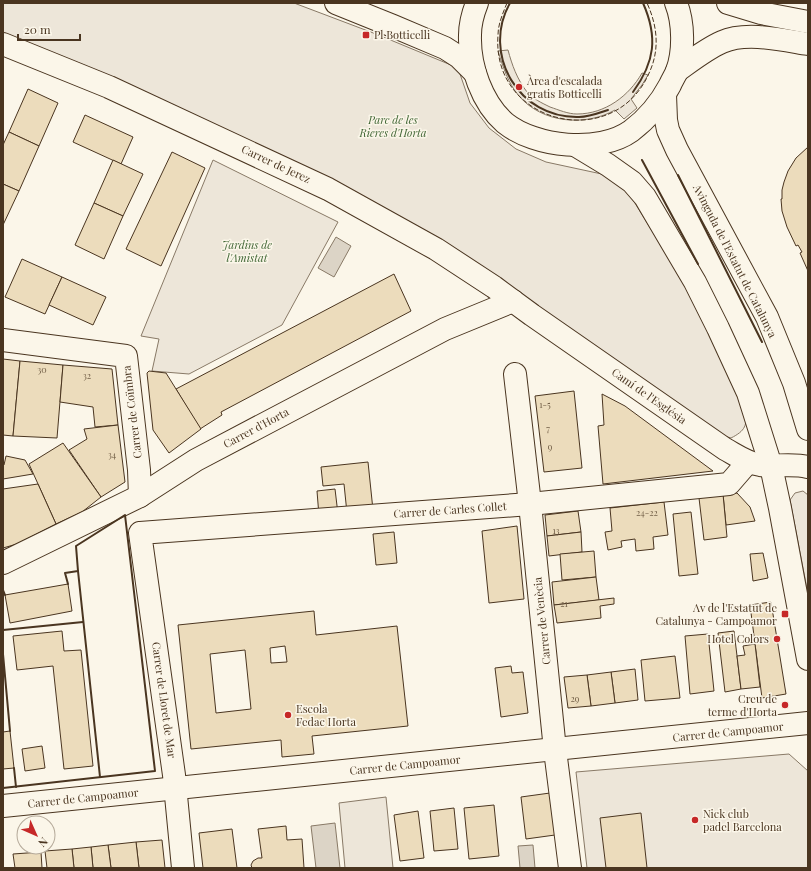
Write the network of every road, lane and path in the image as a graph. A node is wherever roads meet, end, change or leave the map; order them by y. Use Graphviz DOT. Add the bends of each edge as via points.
graph roads {
  1 [pos="336,3"];
  2 [pos="477,3"];
  3 [pos="676,3"];
  4 [pos="728,3"];
  5 [pos="808,22"];
  6 [pos="3,44"];
  7 [pos="808,44"];
  8 [pos="677,71"];
  9 [pos="475,72"];
  10 [pos="665,95"];
  11 [pos="575,145"];
  12 [pos="513,301"];
  13 [pos="532,315"];
  14 [pos="3,340"];
  15 [pos="515,374"];
  16 [pos="808,429"];
  17 [pos="748,462"];
  18 [pos="771,466"];
  19 [pos="808,467"];
  20 [pos="140,496"];
  21 [pos="530,504"];
  22 [pos="140,533"];
  23 [pos="3,563"];
  24 [pos="808,659"];
  25 [pos="808,724"];
  26 [pos="555,750"];
  27 [pos="176,788"];
  28 [pos="3,806"];
  29 [pos="183,868"];
  30 [pos="570,868"];
  1 -- 9 [label="street" via="445,48"];
  2 -- 9 [label="street" via="472,16 470,35"];
  3 -- 8 [label="street" via="682,26"];
  4 -- 5 [label="street" via="761,13"];
  6 -- 12 [label="street, Carrer de Jerez" via="109,88 328,189 436,249"];
  7 -- 8 [label="street" via="741,37 723,41 704,51"];
  8 -- 10 [label="street"];
  9 -- 11 [label="street" via="491,107 505,122 522,133 539,139"];
  10 -- 11 [label="street" via="649,115 631,131 616,139"];
  10 -- 16 [label="street, Avinguda de l'Estatut de Catalunya" via="668,130 767,318 794,383"];
  11 -- 18 [label="street" via="632,182 645,197 695,282 718,328 751,401"];
  12 -- 13 [label="street, Carrer de Jerez"];
  12 -- 20 [label="street, Carrer d'Horta" via="445,329 196,460"];
  13 -- 17 [label="street, Camí de l'Església" via="725,449"];
  14 -- 20 [label="street, Carrer de Coïmbra" via="126,356 140,470"];
  15 -- 21 [label="street, Carrer de Venècia"];
  17 -- 18 [label="street, Camí de l'Església"];
  17 -- 21 [label="street, Carrer de Carles Collet" via="729,484"];
  18 -- 19 [label="street, Camí de l'Església" via="791,464"];
  18 -- 24 [label="street"];
  20 -- 23 [label="street, Carrer d'Horta"];
  21 -- 22 [label="street, Carrer de Carles Collet"];
  21 -- 26 [label="street, Carrer de Venècia"];
  22 -- 27 [label="street, Carrer de Lloret de Mar"];
  25 -- 26 [label="street, Carrer de Campoamor"];
  26 -- 27 [label="street, Carrer de Campoamor"];
  26 -- 30 [label="street, Carrer de Venècia"];
  27 -- 28 [label="street, Carrer de Campoamor"];
  27 -- 29 [label="street, Carrer de Lloret de Mar"];
}
